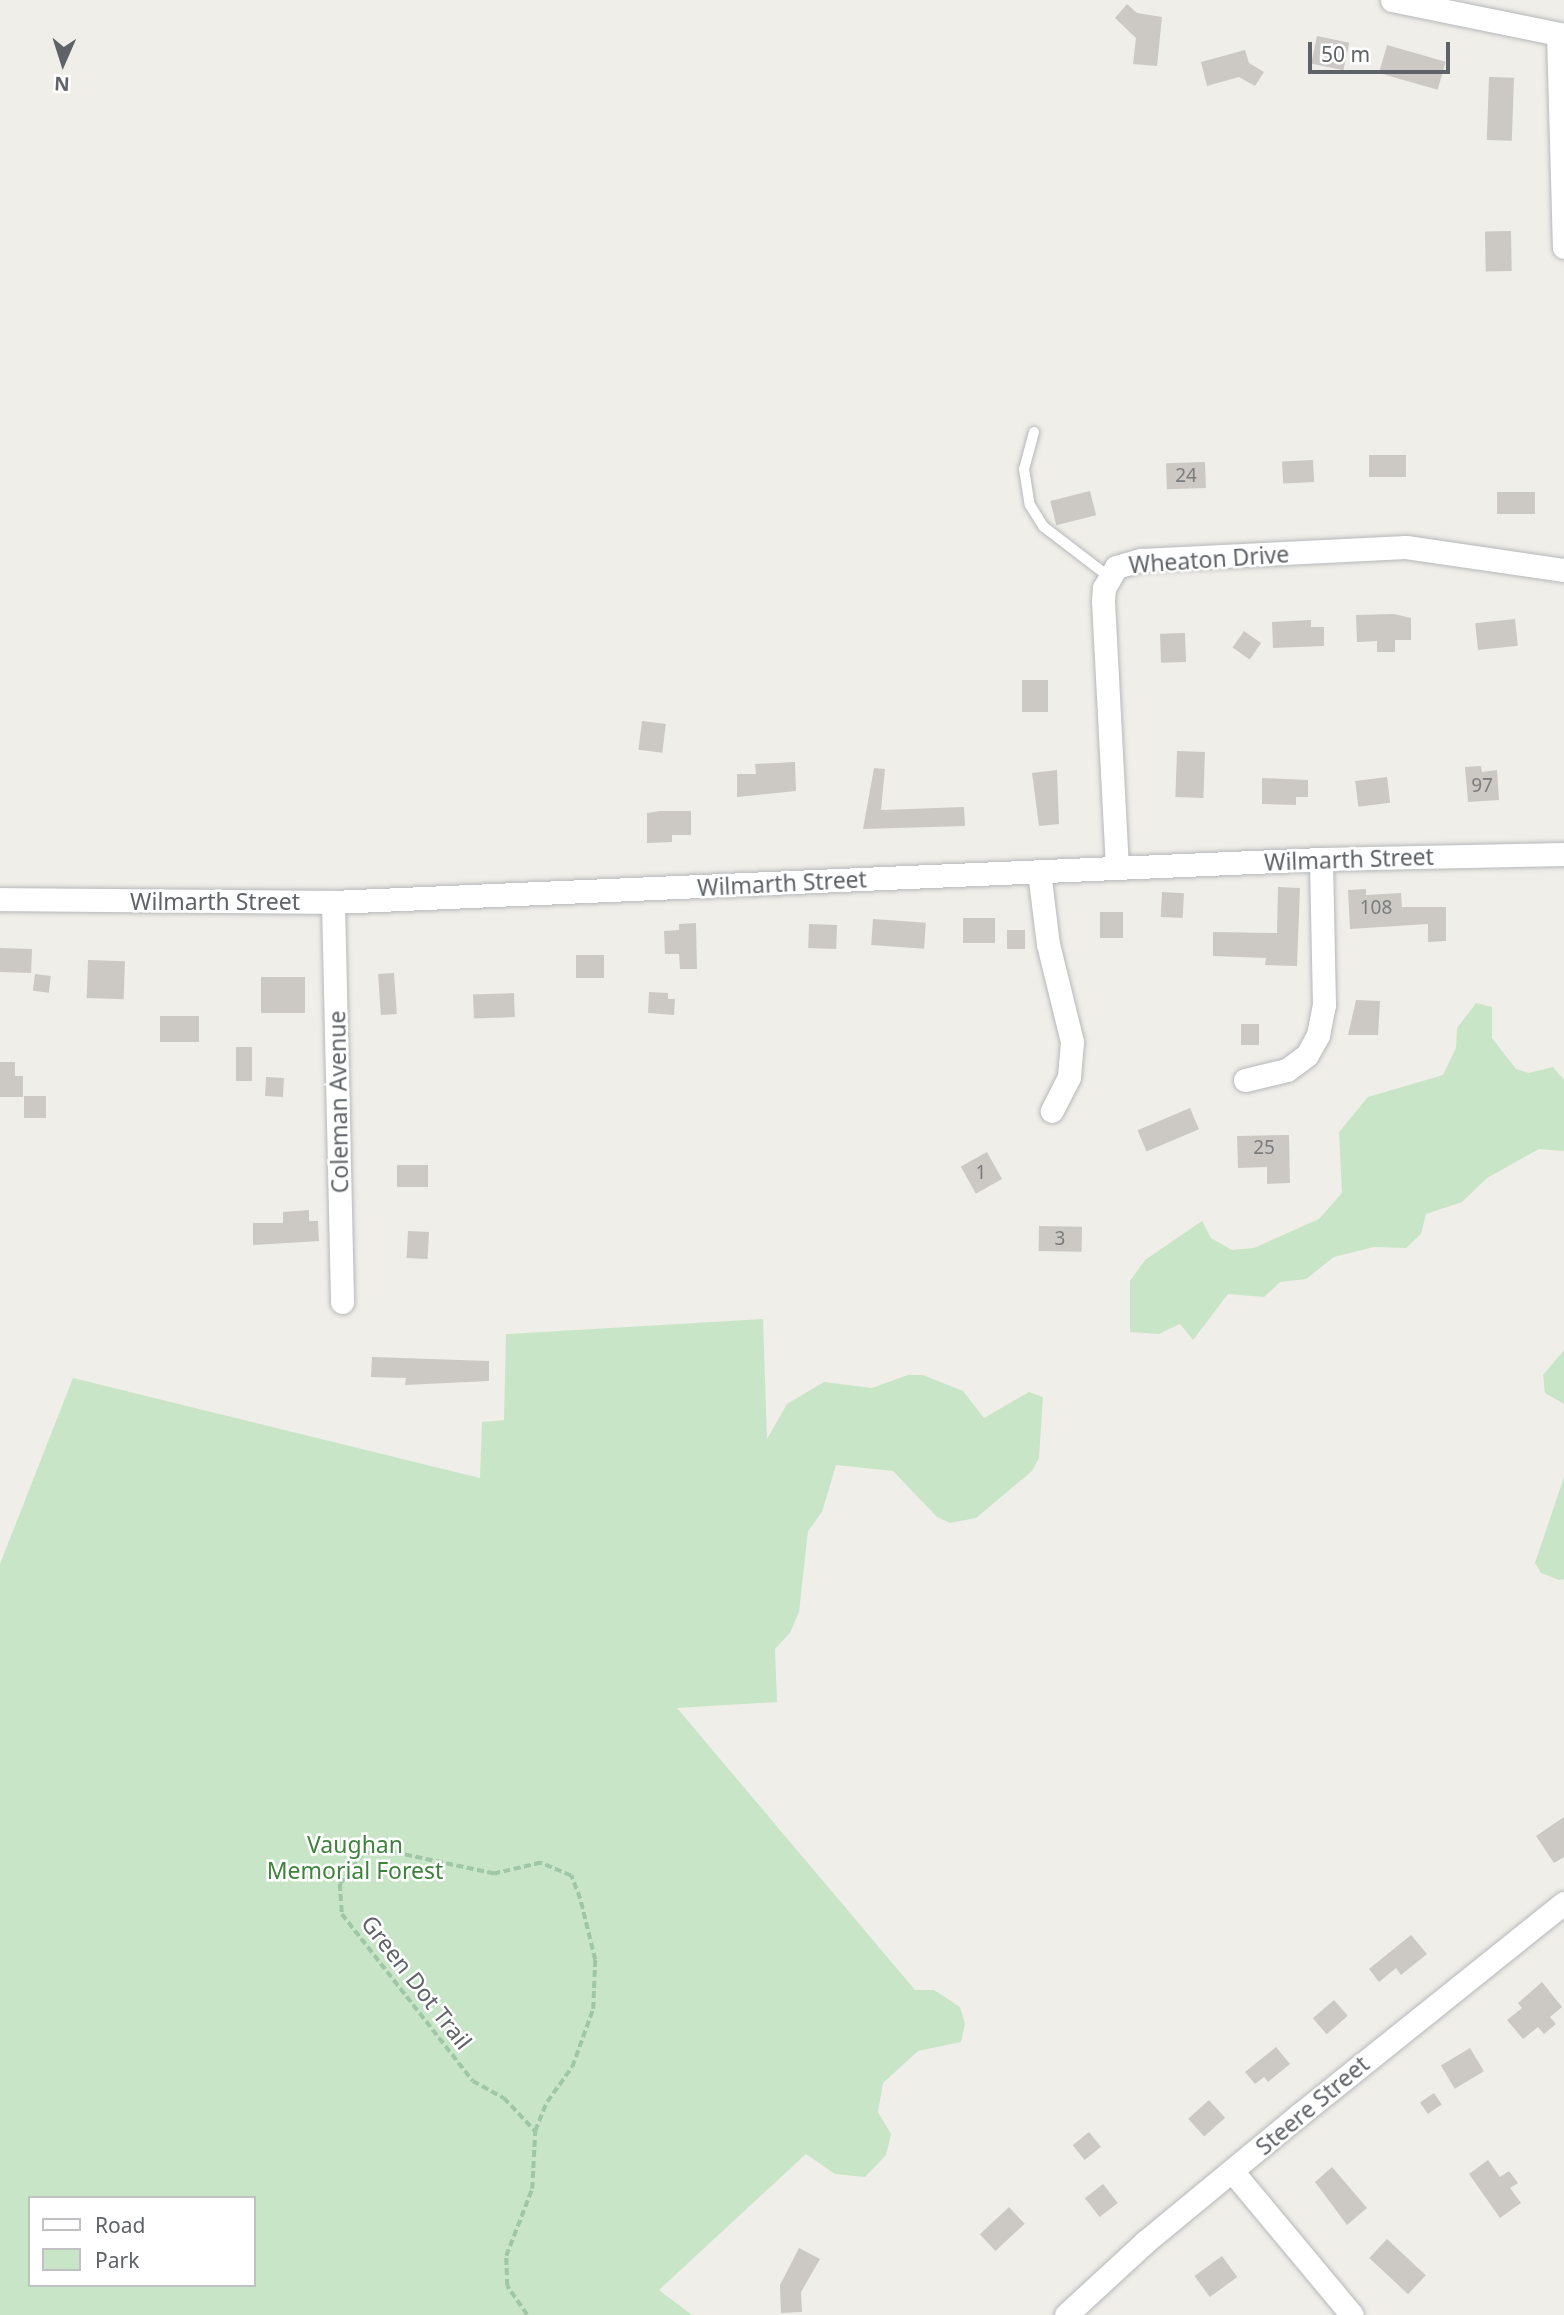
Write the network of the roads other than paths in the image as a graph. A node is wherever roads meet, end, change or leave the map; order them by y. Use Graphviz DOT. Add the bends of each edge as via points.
graph roads {
  1 [pos="1392,0"];
  2 [pos="1561,35"];
  3 [pos="1564,247"];
  4 [pos="1034,432"];
  5 [pos="1564,570"];
  6 [pos="1108,576"];
  7 [pos="1564,854"];
  8 [pos="1321,859"];
  9 [pos="1116,868"];
  10 [pos="1039,872"];
  11 [pos="0,899"];
  12 [pos="333,902"];
  13 [pos="1245,1080"];
  14 [pos="1052,1111"];
  15 [pos="342,1302"];
  16 [pos="1564,1903"];
  17 [pos="1232,2171"];
  18 [pos="1066,2315"];
  19 [pos="1352,2315"];
  1 -- 2 [label="street"];
  2 -- 3 [label="street"];
  4 -- 6 [label="lane" via="1024,469 1030,505 1044,527"];
  5 -- 6 [label="street, Wheaton Drive" via="1406,547 1141,560 1116,566"];
  6 -- 9 [label="street, Wheaton Drive" via="1103,601"];
  7 -- 8 [label="street, Wilmarth Street"];
  8 -- 9 [label="street, Wilmarth Street"];
  8 -- 13 [label="street" via="1324,1006 1318,1035 1307,1055 1287,1070"];
  9 -- 10 [label="street, Wilmarth Street"];
  10 -- 12 [label="street, Wilmarth Street"];
  10 -- 14 [label="street" via="1048,944 1072,1042 1069,1077"];
  11 -- 12 [label="street, Wilmarth Street"];
  12 -- 15 [label="street, Coleman Avenue"];
  16 -- 17 [label="street, Steere Street"];
  17 -- 18 [label="street, Steere Street"];
  17 -- 19 [label="street"];
}
